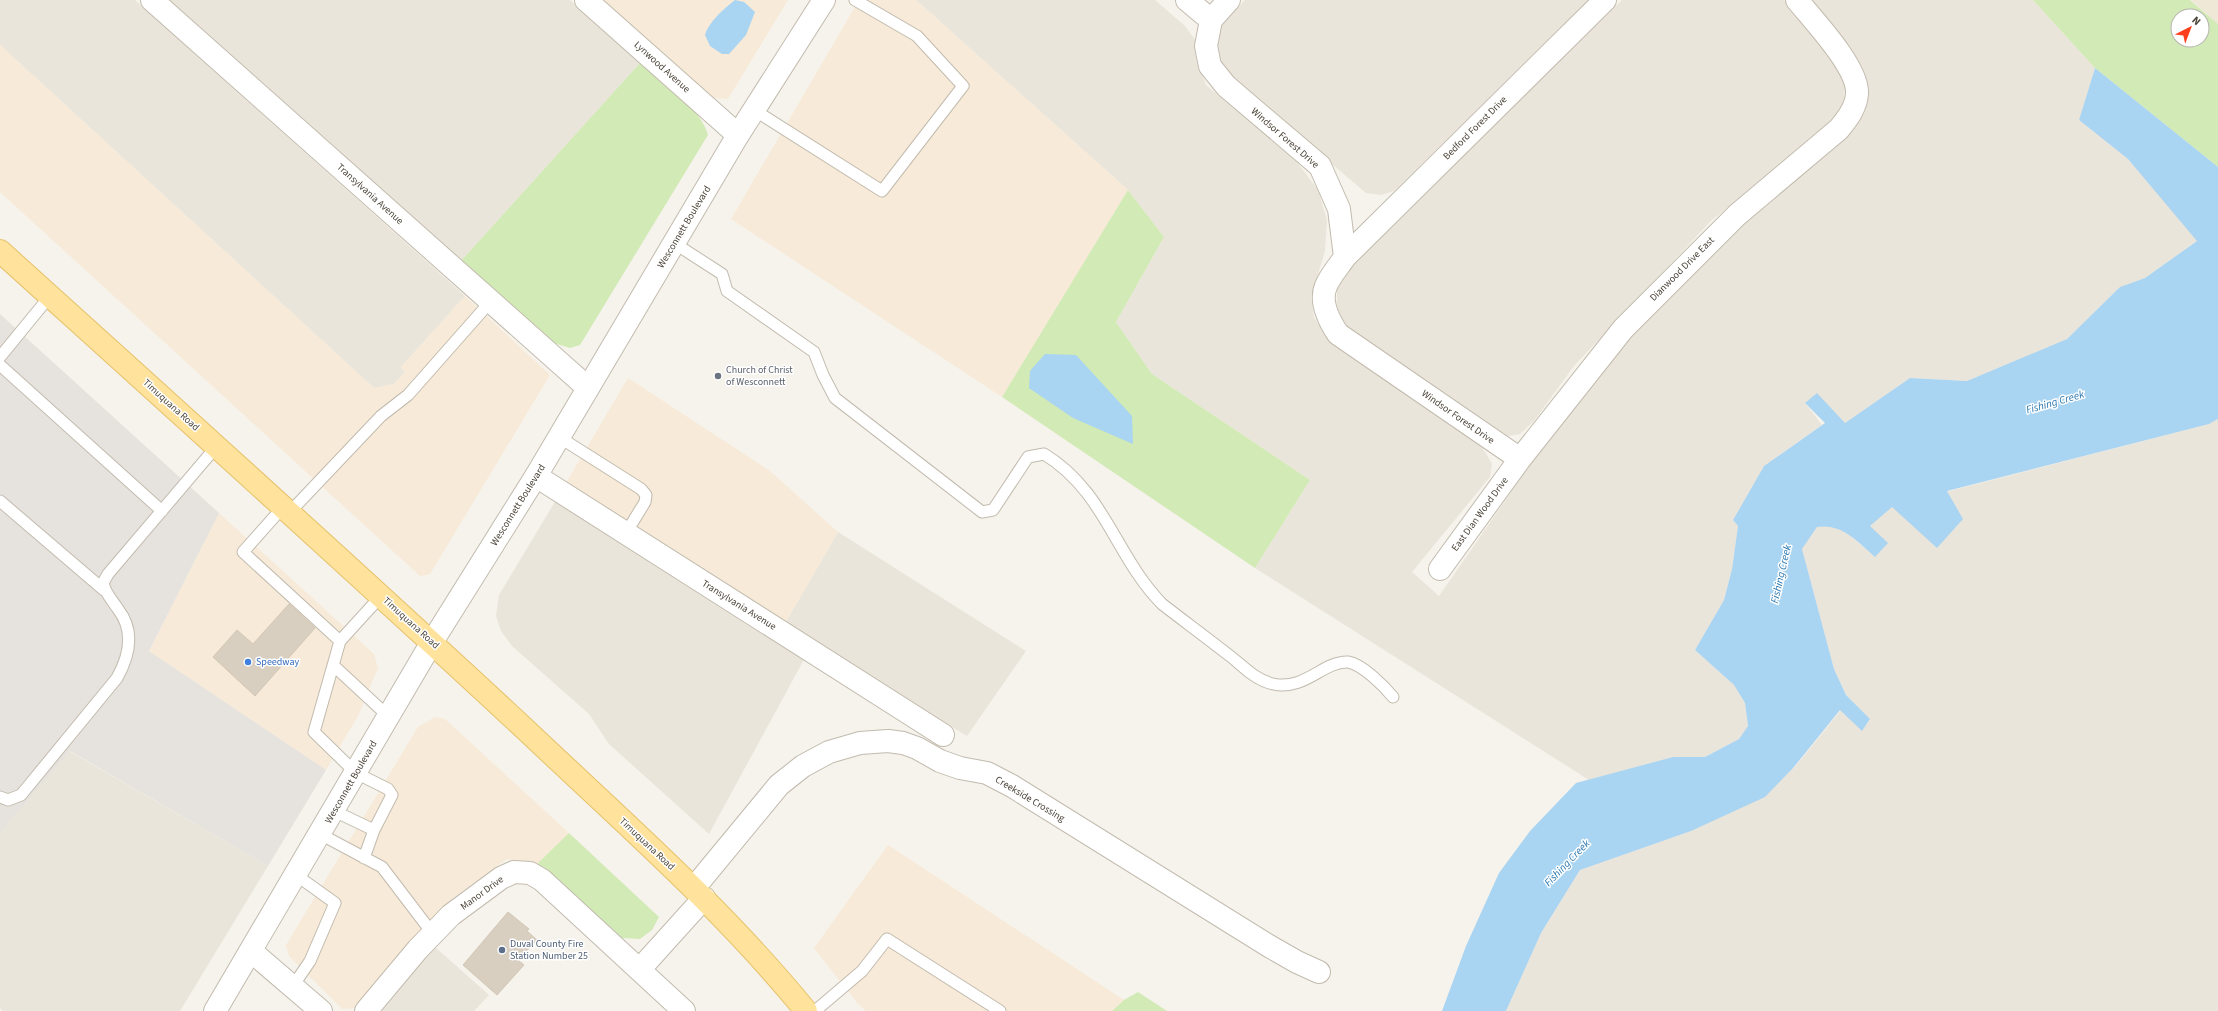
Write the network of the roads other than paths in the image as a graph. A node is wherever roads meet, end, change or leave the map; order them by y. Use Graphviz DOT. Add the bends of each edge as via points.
graph roads {
  1 [pos="152,0"];
  2 [pos="586,0"];
  3 [pos="855,0"];
  4 [pos="1187,0"];
  5 [pos="1229,0"];
  6 [pos="1605,0"];
  7 [pos="1797,0"];
  8 [pos="818,2"];
  9 [pos="1211,20"];
  10 [pos="754,110"];
  11 [pos="738,135"];
  12 [pos="674,244"];
  13 [pos="0,251"];
  14 [pos="1345,257"];
  15 [pos="50,296"];
  16 [pos="491,301"];
  17 [pos="0,357"];
  18 [pos="0,365"];
  19 [pos="588,388"];
  20 [pos="559,437"];
  21 [pos="216,447"];
  22 [pos="1520,459"];
  23 [pos="536,476"];
  24 [pos="0,501"];
  25 [pos="286,510"];
  26 [pos="162,511"];
  27 [pos="626,533"];
  28 [pos="1440,569"];
  29 [pos="104,590"];
  30 [pos="381,596"];
  31 [pos="340,640"];
  32 [pos="432,642"];
  33 [pos="333,665"];
  34 [pos="1393,697"];
  35 [pos="389,717"];
  36 [pos="943,734"];
  37 [pos="356,773"];
  38 [pos="0,797"];
  39 [pos="334,811"];
  40 [pos="374,830"];
  41 [pos="320,834"];
  42 [pos="364,858"];
  43 [pos="296,876"];
  44 [pos="699,893"];
  45 [pos="433,934"];
  46 [pos="251,951"];
  47 [pos="640,969"];
  48 [pos="1319,972"];
  49 [pos="293,986"];
  50 [pos="215,1011"];
  51 [pos="321,1011"];
  52 [pos="366,1011"];
  53 [pos="684,1011"];
  54 [pos="806,1011"];
  55 [pos="815,1011"];
  56 [pos="1000,1011"];
  1 -- 16 [label="street, Transylvania Avenue"];
  2 -- 11 [label="street, Lynwood Avenue"];
  3 -- 10 [label="lane" via="917,36 963,86 882,191"];
  4 -- 9 [label="street"];
  5 -- 9 [label="street"];
  6 -- 14 [label="street, Bedford Forest Drive"];
  7 -- 22 [label="street, Dianwood Drive East" via="1848,65 1855,79 1857,94 1852,112 1839,129 1737,215 1623,329"];
  8 -- 10 [label="street, Wesconnett Boulevard"];
  9 -- 14 [label="street, Windsor Forest Drive" via="1206,46 1210,66 1226,86 1320,166 1339,209"];
  10 -- 11 [label="street, Wesconnett Boulevard"];
  11 -- 12 [label="street, Wesconnett Boulevard"];
  12 -- 19 [label="street, Wesconnett Boulevard"];
  12 -- 34 [label="lane" via="722,274 727,291 814,352 835,398 982,512 993,510 1028,457 1044,454 1062,465 1086,490 1141,580 1162,604 1250,674 1272,684 1289,685 1332,666 1348,662 1366,671"];
  13 -- 15 [label="main road, Timuquana Road"];
  14 -- 22 [label="street, Windsor Forest Drive" via="1325,286 1324,298 1329,321 1338,334"];
  15 -- 17 [label="lane"];
  15 -- 21 [label="main road, Timuquana Road"];
  16 -- 19 [label="street, Transylvania Avenue"];
  16 -- 25 [label="lane" via="408,395 381,416"];
  18 -- 26 [label="lane"];
  19 -- 20 [label="street, Wesconnett Boulevard"];
  20 -- 23 [label="street, Wesconnett Boulevard"];
  20 -- 27 [label="lane" via="641,489 646,495 645,502"];
  21 -- 25 [label="main road, Timuquana Road"];
  21 -- 26 [label="lane"];
  22 -- 28 [label="street, East Dian Wood Drive"];
  23 -- 27 [label="street, Transylvania Avenue"];
  23 -- 32 [label="street, Wesconnett Boulevard"];
  24 -- 29 [label="lane"];
  25 -- 30 [label="main road, Timuquana Road"];
  25 -- 31 [label="lane" via="243,552"];
  26 -- 29 [label="lane" via="108,574 103,582"];
  27 -- 36 [label="street, Transylvania Avenue"];
  29 -- 38 [label="lane" via="124,616 130,640 127,661 117,678 20,794 8,800"];
  30 -- 31 [label="lane"];
  30 -- 32 [label="main road, Timuquana Road"];
  31 -- 33 [label="lane"];
  32 -- 35 [label="street, Wesconnett Boulevard"];
  32 -- 44 [label="main road, Timuquana Road"];
  33 -- 35 [label="lane"];
  33 -- 37 [label="lane" via="314,732"];
  35 -- 37 [label="street, Wesconnett Boulevard"];
  37 -- 39 [label="street, Wesconnett Boulevard"];
  37 -- 40 [label="lane" via="388,789 392,795"];
  39 -- 40 [label="lane"];
  39 -- 41 [label="street, Wesconnett Boulevard"];
  40 -- 42 [label="lane"];
  41 -- 42 [label="lane"];
  41 -- 43 [label="street, Wesconnett Boulevard"];
  42 -- 45 [label="lane" via="382,867"];
  43 -- 46 [label="street, Wesconnett Boulevard"];
  43 -- 49 [label="lane" via="336,903 310,961"];
  44 -- 47 [label="street, Creekside Crossing"];
  44 -- 48 [label="street, Creekside Crossing" via="763,802 779,785 804,766 829,752 860,743 888,741 917,748 940,761 960,768 987,773 1012,786 1269,946"];
  44 -- 54 [label="main road, Timuquana Road" via="775,973"];
  45 -- 47 [label="street, Manor Drive" via="451,915 501,878 514,872 530,873 542,880"];
  45 -- 52 [label="street, Manor Drive"];
  46 -- 49 [label="street"];
  46 -- 50 [label="street, Wesconnett Boulevard"];
  47 -- 53 [label="street, Manor Drive"];
  49 -- 51 [label="street"];
  55 -- 56 [label="lane" via="862,971 887,939"];
}
